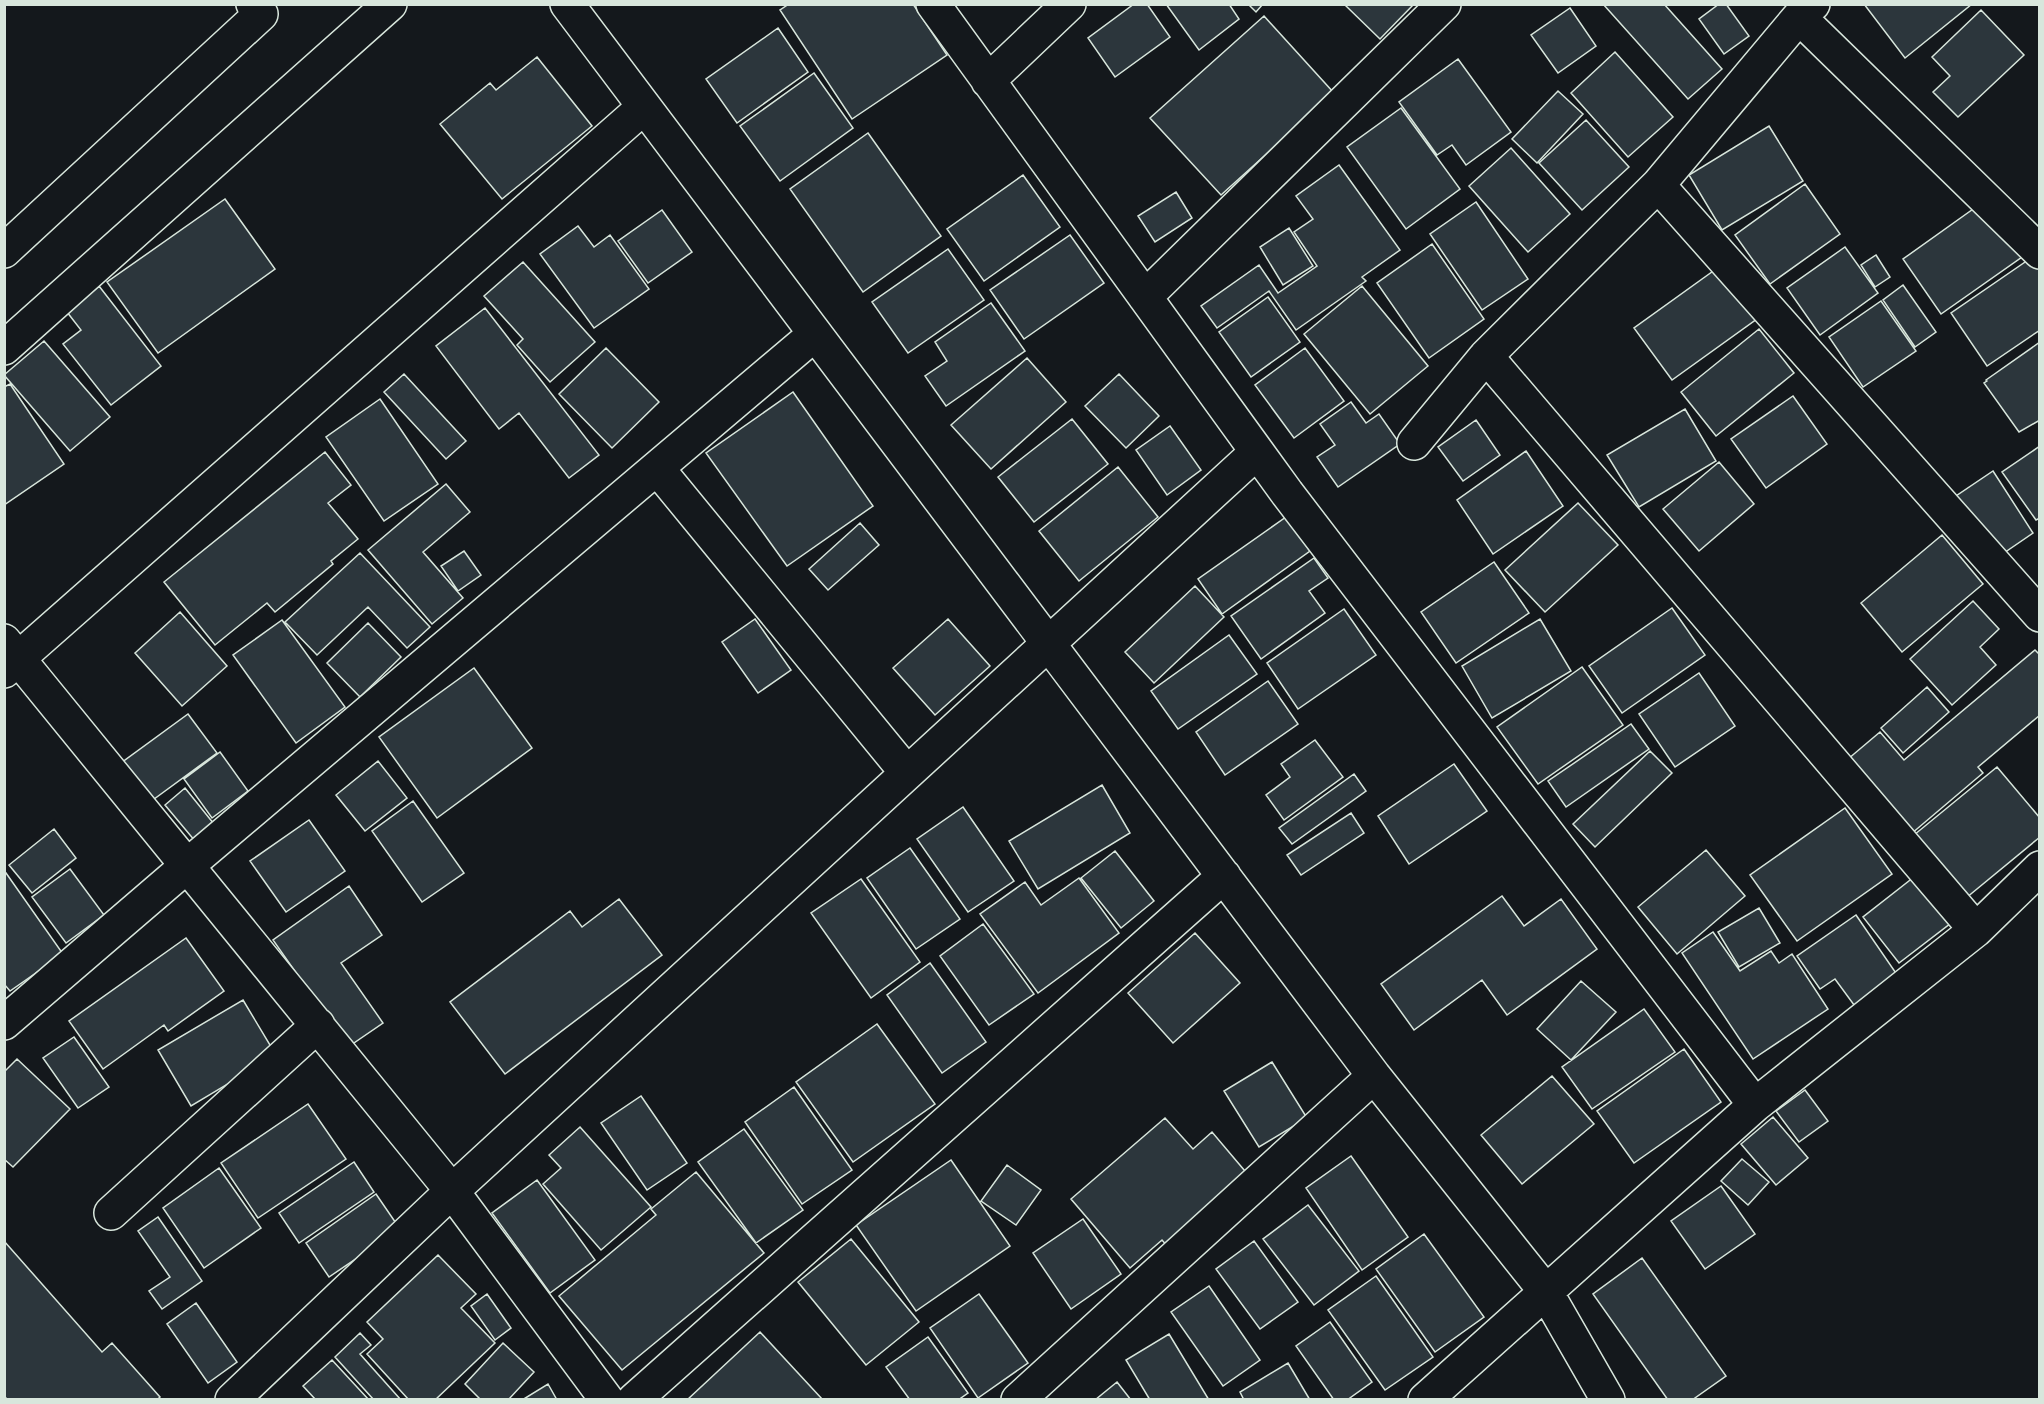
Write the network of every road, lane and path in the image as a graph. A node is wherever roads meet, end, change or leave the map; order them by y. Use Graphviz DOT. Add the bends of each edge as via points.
graph roads {
  1 [pos="253,4"];
  2 [pos="390,4"];
  3 [pos="567,4"];
  4 [pos="933,4"];
  5 [pos="1069,4"];
  6 [pos="1444,4"];
  7 [pos="1806,11"];
  8 [pos="988,81"];
  9 [pos="644,107"];
  10 [pos="1658,185"];
  11 [pos="4,250"];
  12 [pos="2040,252"];
  13 [pos="1145,297"];
  14 [pos="815,334"];
  15 [pos="4,348"];
  16 [pos="1486,356"];
  17 [pos="1414,443"];
  18 [pos="1257,452"];
  19 [pos="657,468"];
  20 [pos="2040,615"];
  21 [pos="1048,643"];
  22 [pos="9,657"];
  23 [pos="907,773"];
  24 [pos="188,866"];
  25 [pos="2040,867"];
  26 [pos="1224,876"];
  27 [pos="1976,930"];
  28 [pos="4,1023"];
  29 [pos="318,1025"];
  30 [pos="1374,1076"];
  31 [pos="1755,1105"];
  32 [pos="452,1191"];
  33 [pos="111,1213"];
  34 [pos="1546,1292"];
  35 [pos="232,1400"];
  36 [pos="608,1400"];
  37 [pos="634,1400"];
  38 [pos="1017,1400"];
  39 [pos="1425,1400"];
  40 [pos="1608,1400"];
  1 -- 11 [label="street" via="261,14"];
  2 -- 15 [label="street"];
  3 -- 9 [label="street"];
  4 -- 8 [label="street"];
  5 -- 8 [label="street"];
  6 -- 13 [label="street"];
  7 -- 10 [label="street"];
  7 -- 12 [label="street"];
  8 -- 13 [label="street"];
  9 -- 14 [label="street"];
  9 -- 22 [label="street"];
  10 -- 16 [label="street"];
  10 -- 20 [label="street"];
  13 -- 18 [label="street"];
  14 -- 19 [label="street"];
  14 -- 21 [label="street"];
  16 -- 17 [label="street"];
  16 -- 27 [label="street"];
  18 -- 21 [label="street"];
  18 -- 31 [label="street"];
  19 -- 23 [label="street"];
  19 -- 24 [label="street"];
  21 -- 23 [label="street"];
  21 -- 26 [label="street"];
  22 -- 24 [label="street"];
  23 -- 32 [label="street"];
  24 -- 28 [label="street"];
  24 -- 29 [label="street"];
  25 -- 27 [label="street"];
  26 -- 30 [label="street"];
  26 -- 37 [label="street"];
  27 -- 31 [label="street"];
  29 -- 32 [label="street"];
  29 -- 33 [label="street"];
  30 -- 34 [label="street"];
  30 -- 38 [label="street"];
  31 -- 34 [label="street"];
  32 -- 35 [label="street"];
  32 -- 36 [label="street"];
  34 -- 39 [label="street"];
  34 -- 40 [label="street"];
}
